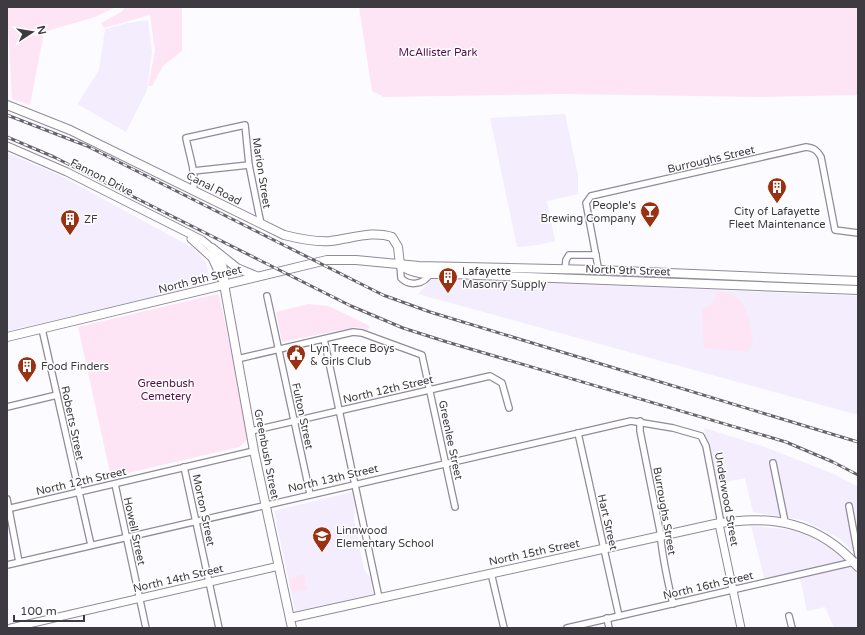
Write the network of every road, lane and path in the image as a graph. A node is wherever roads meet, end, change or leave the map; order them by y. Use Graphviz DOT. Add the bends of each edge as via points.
graph roads {
  1 [pos="7,105"];
  2 [pos="7,146"];
  3 [pos="249,165"];
  4 [pos="193,172"];
  5 [pos="193,191"];
  6 [pos="261,224"];
  7 [pos="185,232"];
  8 [pos="858,233"];
  9 [pos="212,248"];
  10 [pos="596,255"];
  11 [pos="400,265"];
  12 [pos="565,270"];
  13 [pos="599,270"];
  14 [pos="257,277"];
  15 [pos="600,280"];
  16 [pos="858,281"];
  17 [pos="224,284"];
  18 [pos="858,290"];
  19 [pos="268,296"];
  20 [pos="42,329"];
  21 [pos="7,337"];
  22 [pos="324,339"];
  23 [pos="279,350"];
  24 [pos="237,359"];
  25 [pos="430,390"];
  26 [pos="57,396"];
  27 [pos="7,407"];
  28 [pos="509,408"];
  29 [pos="340,411"];
  30 [pos="294,421"];
  31 [pos="640,421"];
  32 [pos="252,431"];
  33 [pos="578,433"];
  34 [pos="254,451"];
  35 [pos="446,462"];
  36 [pos="773,463"];
  37 [pos="184,467"];
  38 [pos="115,484"];
  39 [pos="355,484"];
  40 [pos="78,492"];
  41 [pos="310,494"];
  42 [pos="7,499"];
  43 [pos="266,504"];
  44 [pos="849,506"];
  45 [pos="455,507"];
  46 [pos="8,509"];
  47 [pos="196,521"];
  48 [pos="785,522"];
  49 [pos="719,524"];
  50 [pos="126,537"];
  51 [pos="660,537"];
  52 [pos="91,545"];
  53 [pos="604,549"];
  54 [pos="858,555"];
  55 [pos="20,562"];
  56 [pos="857,564"];
  57 [pos="7,565"];
  58 [pos="279,566"];
  59 [pos="491,573"];
  60 [pos="209,582"];
  61 [pos="733,590"];
  62 [pos="140,598"];
  63 [pos="379,598"];
  64 [pos="673,604"];
  65 [pos="619,616"];
  66 [pos="789,616"];
  67 [pos="290,618"];
  68 [pos="607,618"];
  69 [pos="11,628"];
  70 [pos="146,628"];
  71 [pos="219,628"];
  72 [pos="292,628"];
  73 [pos="504,628"];
  74 [pos="567,628"];
  75 [pos="609,628"];
  76 [pos="741,628"];
  77 [pos="792,628"];
  1 -- 5 [label="main road, Canal Road" via="70,130"];
  2 -- 7 [label="street, Fannon Drive" via="67,172"];
  3 -- 4 [label="street"];
  3 -- 4 [label="street, Marion Street" via="245,125 186,138"];
  3 -- 6 [label="street, Marion Street"];
  4 -- 5 [label="street"];
  5 -- 6 [label="main road, Canal Road"];
  6 -- 11 [label="main road, Canal Road" via="284,235 307,240 332,241 385,235 395,241"];
  7 -- 9 [label="street, Fannon Drive"];
  7 -- 17 [label="street, Fannon Drive" via="212,258"];
  8 -- 10 [label="street, Burroughs Street" via="835,230 821,157 814,148 806,147 591,196 586,203"];
  9 -- 14 [label="main road" via="237,268"];
  9 -- 17 [label="street, Fannon Drive" via="226,277"];
  10 -- 12 [label="street" via="569,255"];
  10 -- 13 [label="street, Burroughs Street"];
  11 -- 12 [label="main road, North 9th Street"];
  11 -- 14 [label="main road, North 9th Street" via="327,260"];
  11 -- 15 [label="main road, North 9th Street" via="408,271 430,274"];
  12 -- 13 [label="main road, North 9th Street"];
  13 -- 15 [label="street, Burroughs Street"];
  13 -- 16 [label="main road, North 9th Street"];
  14 -- 17 [label="main road, North 9th Street"];
  15 -- 18 [label="main road, North 9th Street"];
  17 -- 20 [label="main road, North 9th Street"];
  17 -- 24 [label="main road, Greenbush Street"];
  19 -- 23 [label="street, Fulton Street"];
  20 -- 21 [label="main road, North 9th Street"];
  20 -- 26 [label="street, Roberts Street"];
  22 -- 23 [label="street"];
  22 -- 25 [label="street, Greenlee Street" via="353,332 362,333 422,355"];
  22 -- 29 [label="street"];
  23 -- 24 [label="street"];
  23 -- 30 [label="street, Fulton Street"];
  24 -- 32 [label="main road, Greenbush Street"];
  25 -- 28 [label="street, North 12th Street" via="490,376 502,383"];
  25 -- 29 [label="street, North 12th Street"];
  25 -- 35 [label="street, Greenlee Street"];
  26 -- 27 [label="street"];
  26 -- 40 [label="street, Roberts Street"];
  29 -- 30 [label="street, North 12th Street"];
  29 -- 39 [label="street"];
  30 -- 32 [label="street, North 12th Street"];
  30 -- 41 [label="street, Fulton Street"];
  31 -- 33 [label="street, North 13th Street"];
  31 -- 49 [label="street, Underwood Street" via="701,436 706,446"];
  31 -- 51 [label="street, Burroughs Street"];
  32 -- 34 [label="main road, Greenbush Street"];
  33 -- 35 [label="street, North 13th Street"];
  33 -- 53 [label="street, Hart Street"];
  34 -- 37 [label="street, North 12th Street"];
  34 -- 43 [label="main road, Greenbush Street"];
  35 -- 39 [label="street, North 13th Street"];
  35 -- 45 [label="street, Greenlee Street"];
  36 -- 48 [label="street"];
  37 -- 38 [label="street, North 12th Street"];
  37 -- 47 [label="street, Morton Street"];
  38 -- 40 [label="street, North 12th Street"];
  38 -- 50 [label="street, Howell Street"];
  39 -- 41 [label="street, North 13th Street"];
  39 -- 63 [label="street"];
  40 -- 46 [label="street, North 12th Street"];
  40 -- 52 [label="street, Roberts Street"];
  41 -- 43 [label="street, North 13th Street"];
  42 -- 46 [label="street"];
  43 -- 47 [label="street, North 13th Street"];
  43 -- 58 [label="main road, Greenbush Street"];
  44 -- 54 [label="street"];
  46 -- 55 [label="street"];
  47 -- 50 [label="street, North 13th Street"];
  47 -- 60 [label="street, Morton Street"];
  48 -- 49 [label="main road, North 15th Street" via="752,519"];
  48 -- 56 [label="main road, North 15th Street" via="823,537"];
  49 -- 51 [label="main road, North 15th Street"];
  49 -- 61 [label="street, Underwood Street"];
  50 -- 52 [label="street, North 13th Street"];
  50 -- 62 [label="street, Howell Street"];
  51 -- 53 [label="main road, North 15th Street"];
  51 -- 64 [label="street, Burroughs Street"];
  52 -- 55 [label="street, North 13th Street"];
  53 -- 59 [label="main road, North 15th Street"];
  53 -- 65 [label="street, Hart Street"];
  55 -- 57 [label="street, North 13th Street"];
  56 -- 61 [label="street, North 16th Street"];
  58 -- 60 [label="street, North 14th Street"];
  58 -- 67 [label="main road, Greenbush Street"];
  59 -- 63 [label="main road, North 15th Street"];
  59 -- 73 [label="street"];
  60 -- 62 [label="street, North 14th Street"];
  60 -- 71 [label="street, Morton Street"];
  61 -- 64 [label="street, North 16th Street"];
  61 -- 76 [label="street, Underwood Street"];
  62 -- 69 [label="street, North 14th Street"];
  62 -- 70 [label="street, Howell Street"];
  63 -- 67 [label="main road, North 15th Street"];
  64 -- 65 [label="street, North 16th Street"];
  65 -- 68 [label="street, North 16th Street"];
  66 -- 77 [label="street"];
  67 -- 72 [label="main road, Greenbush Street"];
  68 -- 74 [label="street, North 16th Street"];
  68 -- 75 [label="street"];
}
